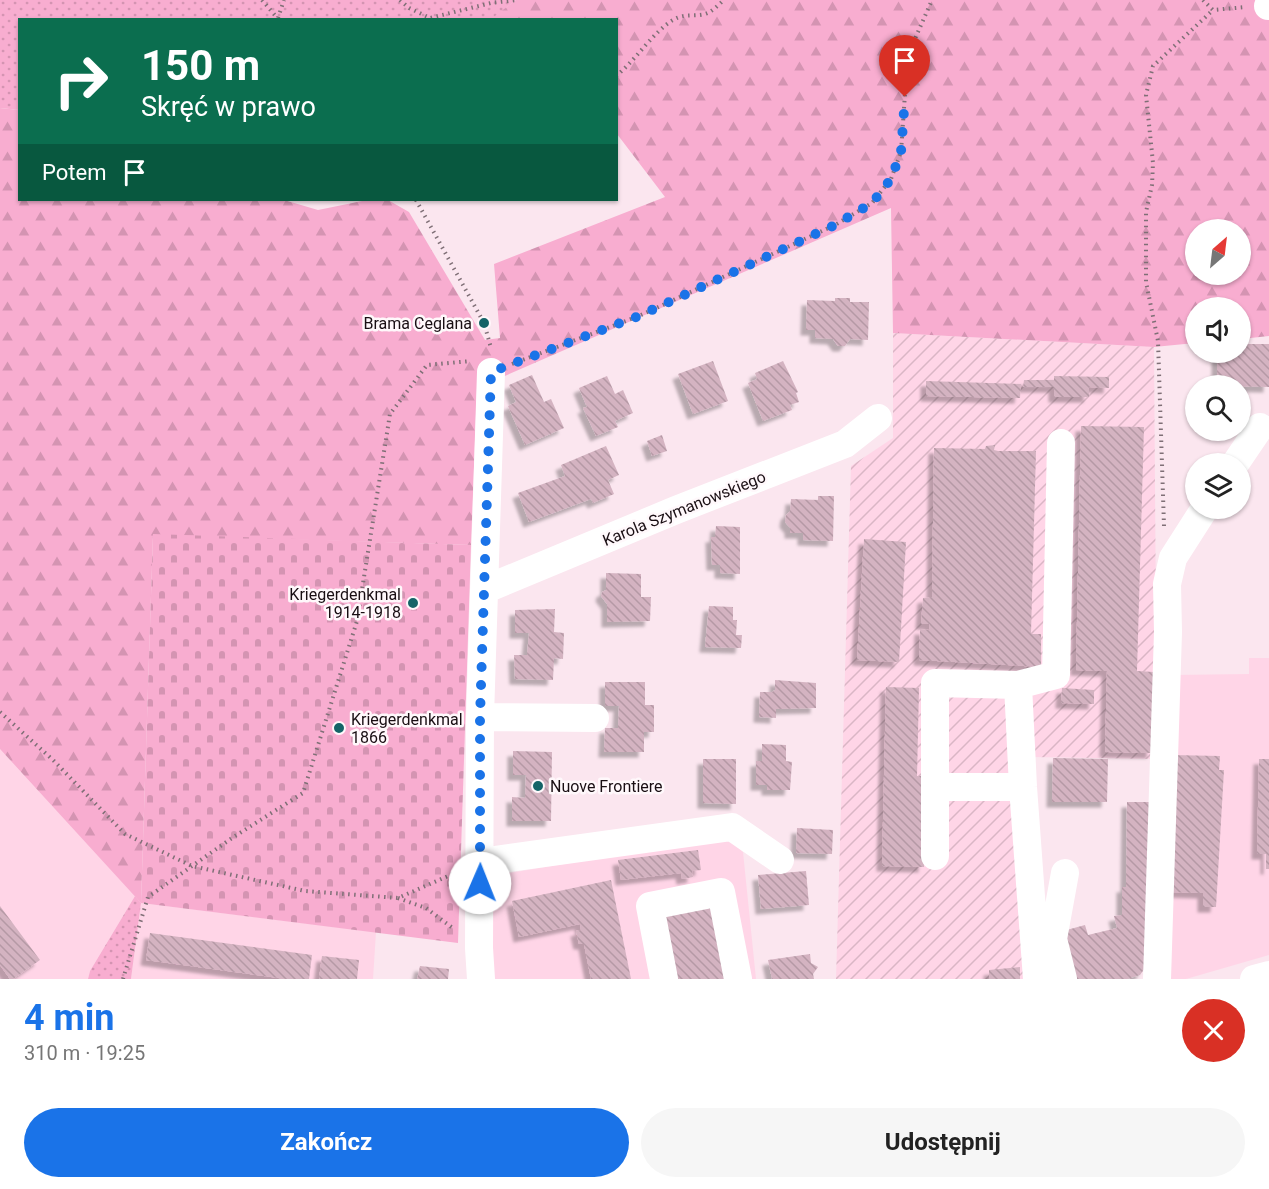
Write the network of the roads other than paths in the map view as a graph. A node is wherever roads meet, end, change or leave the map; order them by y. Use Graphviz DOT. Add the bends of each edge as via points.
graph roads {
  1 [pos="491,365"];
  2 [pos="879,418"];
  3 [pos="1260,426"];
  4 [pos="1061,443"];
  5 [pos="1242,453"];
  6 [pos="1198,519"];
  7 [pos="486,589"];
  8 [pos="1018,685"];
  9 [pos="480,717"];
  10 [pos="595,718"];
  11 [pos="935,787"];
  12 [pos="1023,787"];
  13 [pos="935,856"];
  14 [pos="780,860"];
  15 [pos="480,862"];
  16 [pos="1065,873"];
  17 [pos="1269,975"];
  18 [pos="481,979"];
  19 [pos="664,979"];
  20 [pos="738,979"];
  21 [pos="1037,979"];
  22 [pos="1063,979"];
  23 [pos="1157,979"];
  24 [pos="1254,979"];
  1 -- 7 [label="street"];
  2 -- 7 [label="street, Karola Szymanowskiego" via="845,444"];
  3 -- 5 [label="street"];
  4 -- 8 [label="street" via="1056,675"];
  6 -- 23 [label="street" via="1173,558 1167,584"];
  7 -- 9 [label="street"];
  8 -- 11 [label="street" via="935,684"];
  8 -- 12 [label="street"];
  9 -- 10 [label="street"];
  9 -- 15 [label="street"];
  11 -- 12 [label="street"];
  11 -- 13 [label="street"];
  12 -- 21 [label="street"];
  14 -- 15 [label="street" via="732,827"];
  15 -- 18 [label="street"];
  16 -- 22 [label="street" via="1053,939"];
  17 -- 24 [label="street"];
  19 -- 20 [label="street" via="650,906 721,892"];
}
